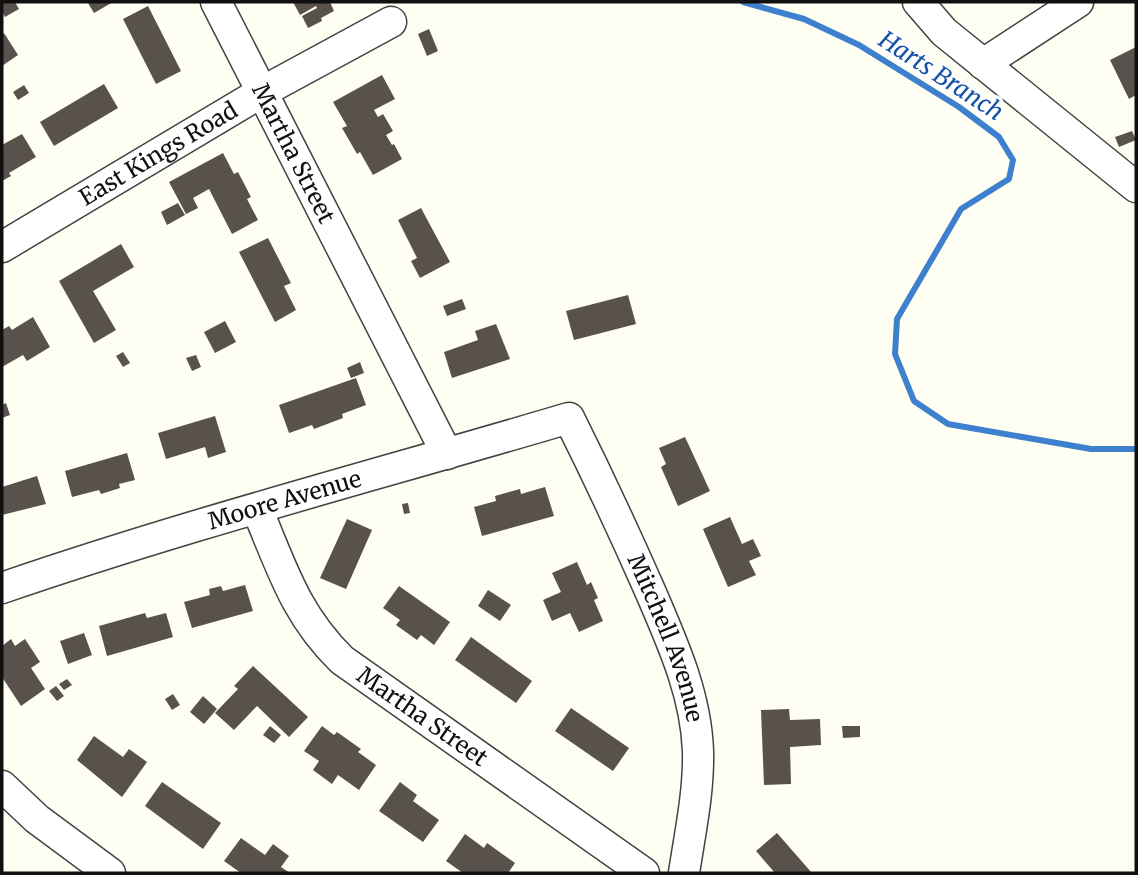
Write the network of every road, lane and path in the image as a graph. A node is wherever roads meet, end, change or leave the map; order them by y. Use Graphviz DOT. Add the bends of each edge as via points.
graph roads {
  1 [pos="216,2"];
  2 [pos="918,2"];
  3 [pos="1078,2"];
  4 [pos="391,22"];
  5 [pos="983,64"];
  6 [pos="262,92"];
  7 [pos="1136,187"];
  8 [pos="2,247"];
  9 [pos="569,418"];
  10 [pos="447,454"];
  11 [pos="257,509"];
  12 [pos="2,588"];
  13 [pos="2,786"];
  14 [pos="110,873"];
  15 [pos="645,873"];
  16 [pos="684,873"];
  1 -- 6 [label="street, Martha Street"];
  2 -- 5 [label="street" via="944,32"];
  3 -- 5 [label="street"];
  4 -- 6 [label="street, East Kings Road"];
  5 -- 7 [label="street"];
  6 -- 8 [label="street, East Kings Road"];
  6 -- 10 [label="street, Martha Street"];
  9 -- 10 [label="street, Moore Avenue"];
  9 -- 16 [label="street, Mitchell Avenue" via="637,560 688,688 698,751"];
  10 -- 11 [label="street, Moore Avenue"];
  11 -- 12 [label="street, Moore Avenue"];
  11 -- 15 [label="street, Martha Street" via="296,603 342,660"];
  13 -- 14 [label="street" via="37,819"];
}
